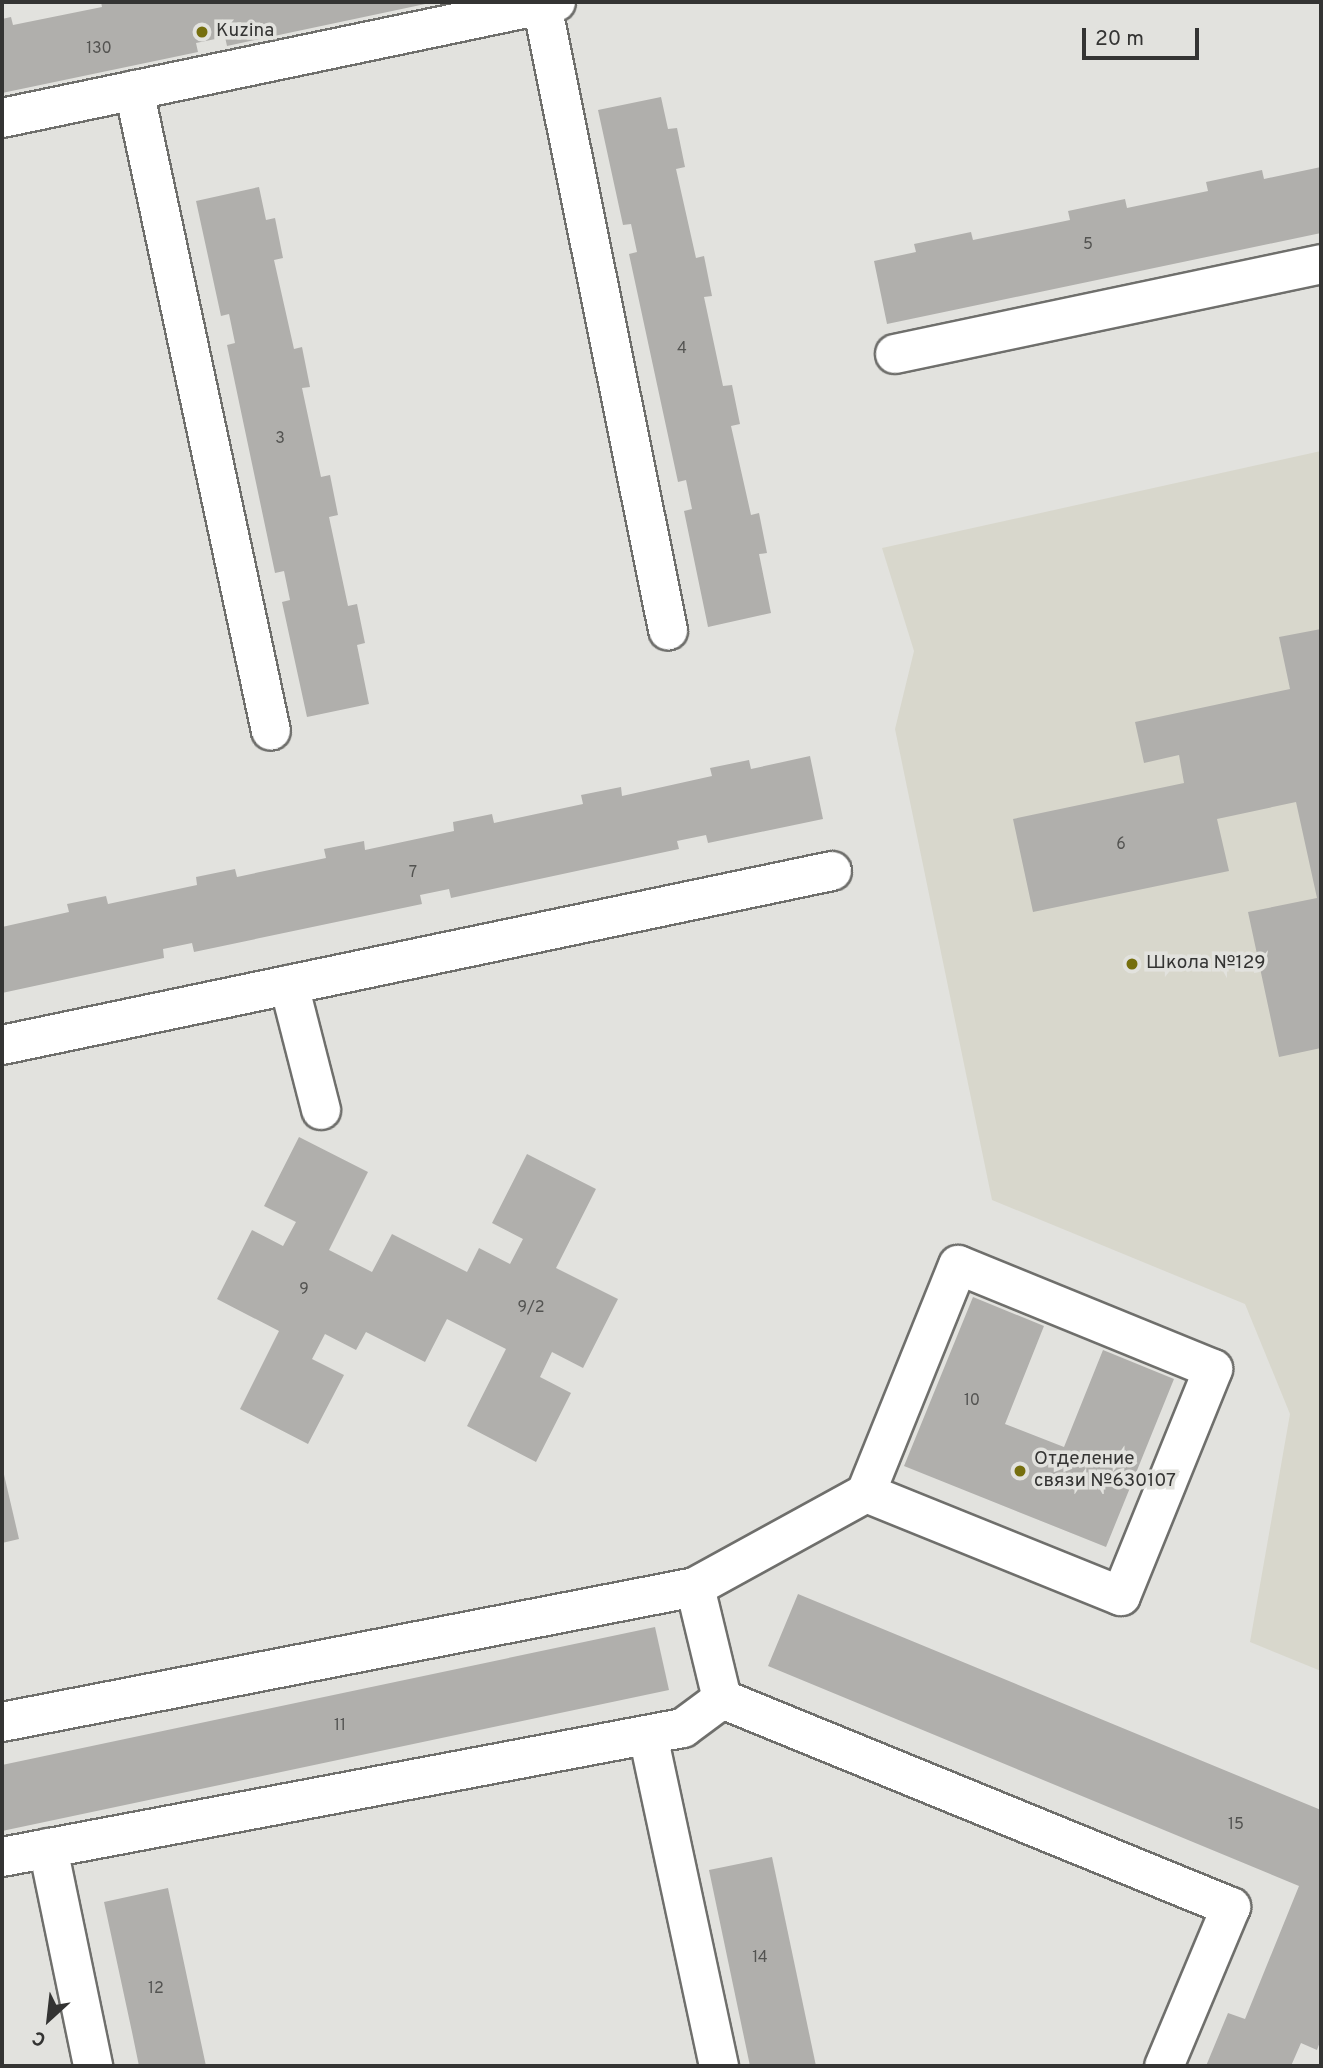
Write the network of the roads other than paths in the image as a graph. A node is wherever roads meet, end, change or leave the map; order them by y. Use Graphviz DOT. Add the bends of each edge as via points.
graph roads {
  1 [pos="549,3"];
  2 [pos="134,90"];
  3 [pos="2,118"];
  4 [pos="1321,264"];
  5 [pos="895,354"];
  6 [pos="668,629"];
  7 [pos="271,731"];
  8 [pos="832,871"];
  9 [pos="289,985"];
  10 [pos="2,1045"];
  11 [pos="321,1110"];
  12 [pos="866,1493"];
  13 [pos="695,1587"];
  14 [pos="722,1699"];
  15 [pos="2,1721"];
  16 [pos="648,1735"];
  17 [pos="48,1848"];
  18 [pos="2,1857"];
  19 [pos="93,2066"];
  20 [pos="719,2066"];
  21 [pos="1164,2066"];
  1 -- 2 [label="lane"];
  1 -- 6 [label="lane"];
  2 -- 3 [label="lane"];
  2 -- 7 [label="lane"];
  4 -- 5 [label="lane"];
  8 -- 9 [label="lane"];
  9 -- 10 [label="lane"];
  9 -- 11 [label="lane"];
  12 -- 12 [label="lane" via="1121,1596 1213,1369 958,1265"];
  12 -- 13 [label="lane"];
  13 -- 14 [label="lane"];
  13 -- 15 [label="lane"];
  14 -- 16 [label="lane" via="683,1728"];
  14 -- 21 [label="lane" via="1231,1907"];
  16 -- 17 [label="lane"];
  16 -- 20 [label="lane"];
  17 -- 18 [label="lane"];
  17 -- 19 [label="lane"];
}
